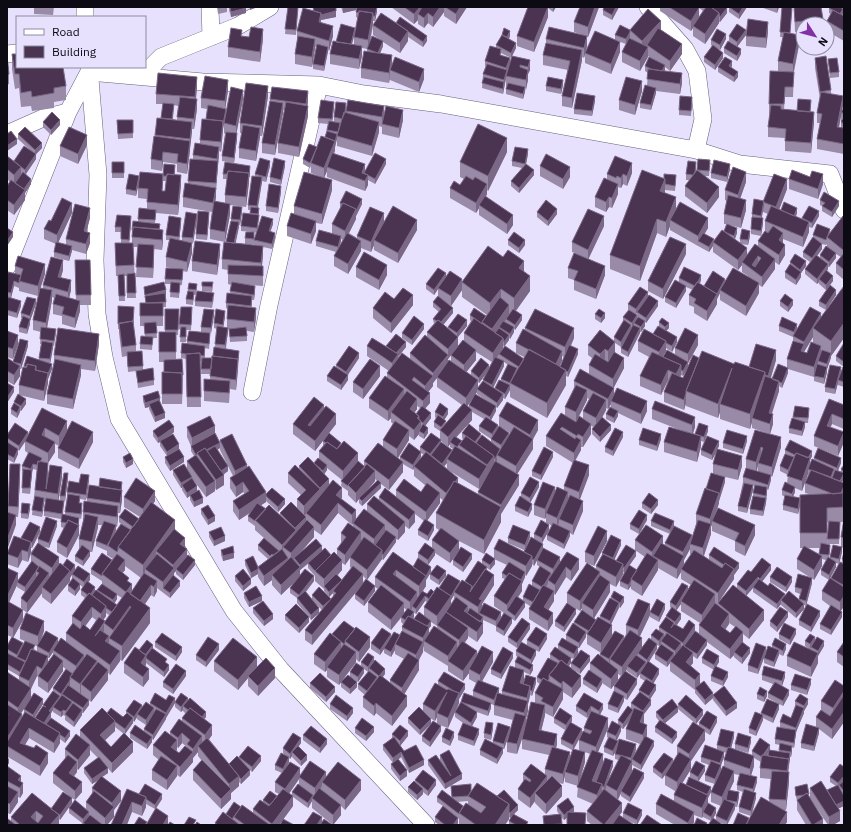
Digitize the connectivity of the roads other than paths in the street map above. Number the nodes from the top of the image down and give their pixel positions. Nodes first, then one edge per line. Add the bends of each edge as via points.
1 (210, 7) edge
2 (270, 7) edge
3 (648, 7) edge
4 (211, 37) junction
5 (89, 69) edge
6 (142, 76) junction
7 (319, 85) junction
8 (68, 112) junction
9 (7, 134) edge
10 (696, 150) junction
11 (844, 210) edge
12 (7, 267) edge
13 (252, 392) dead end
14 (426, 825) edge

1 - 4 street
2 - 4 street via 238,26
3 - 10 street via 685,49 697,71 703,119
4 - 6 street via 161,57
5 - 6 street
5 - 8 street
5 - 14 street via 98,175 95,260 97,314 119,419 234,611 282,670
6 - 7 street via 202,82
7 - 10 street via 441,104
7 - 13 street
8 - 9 street via 43,118
8 - 12 street
10 - 11 street via 740,164 830,174

